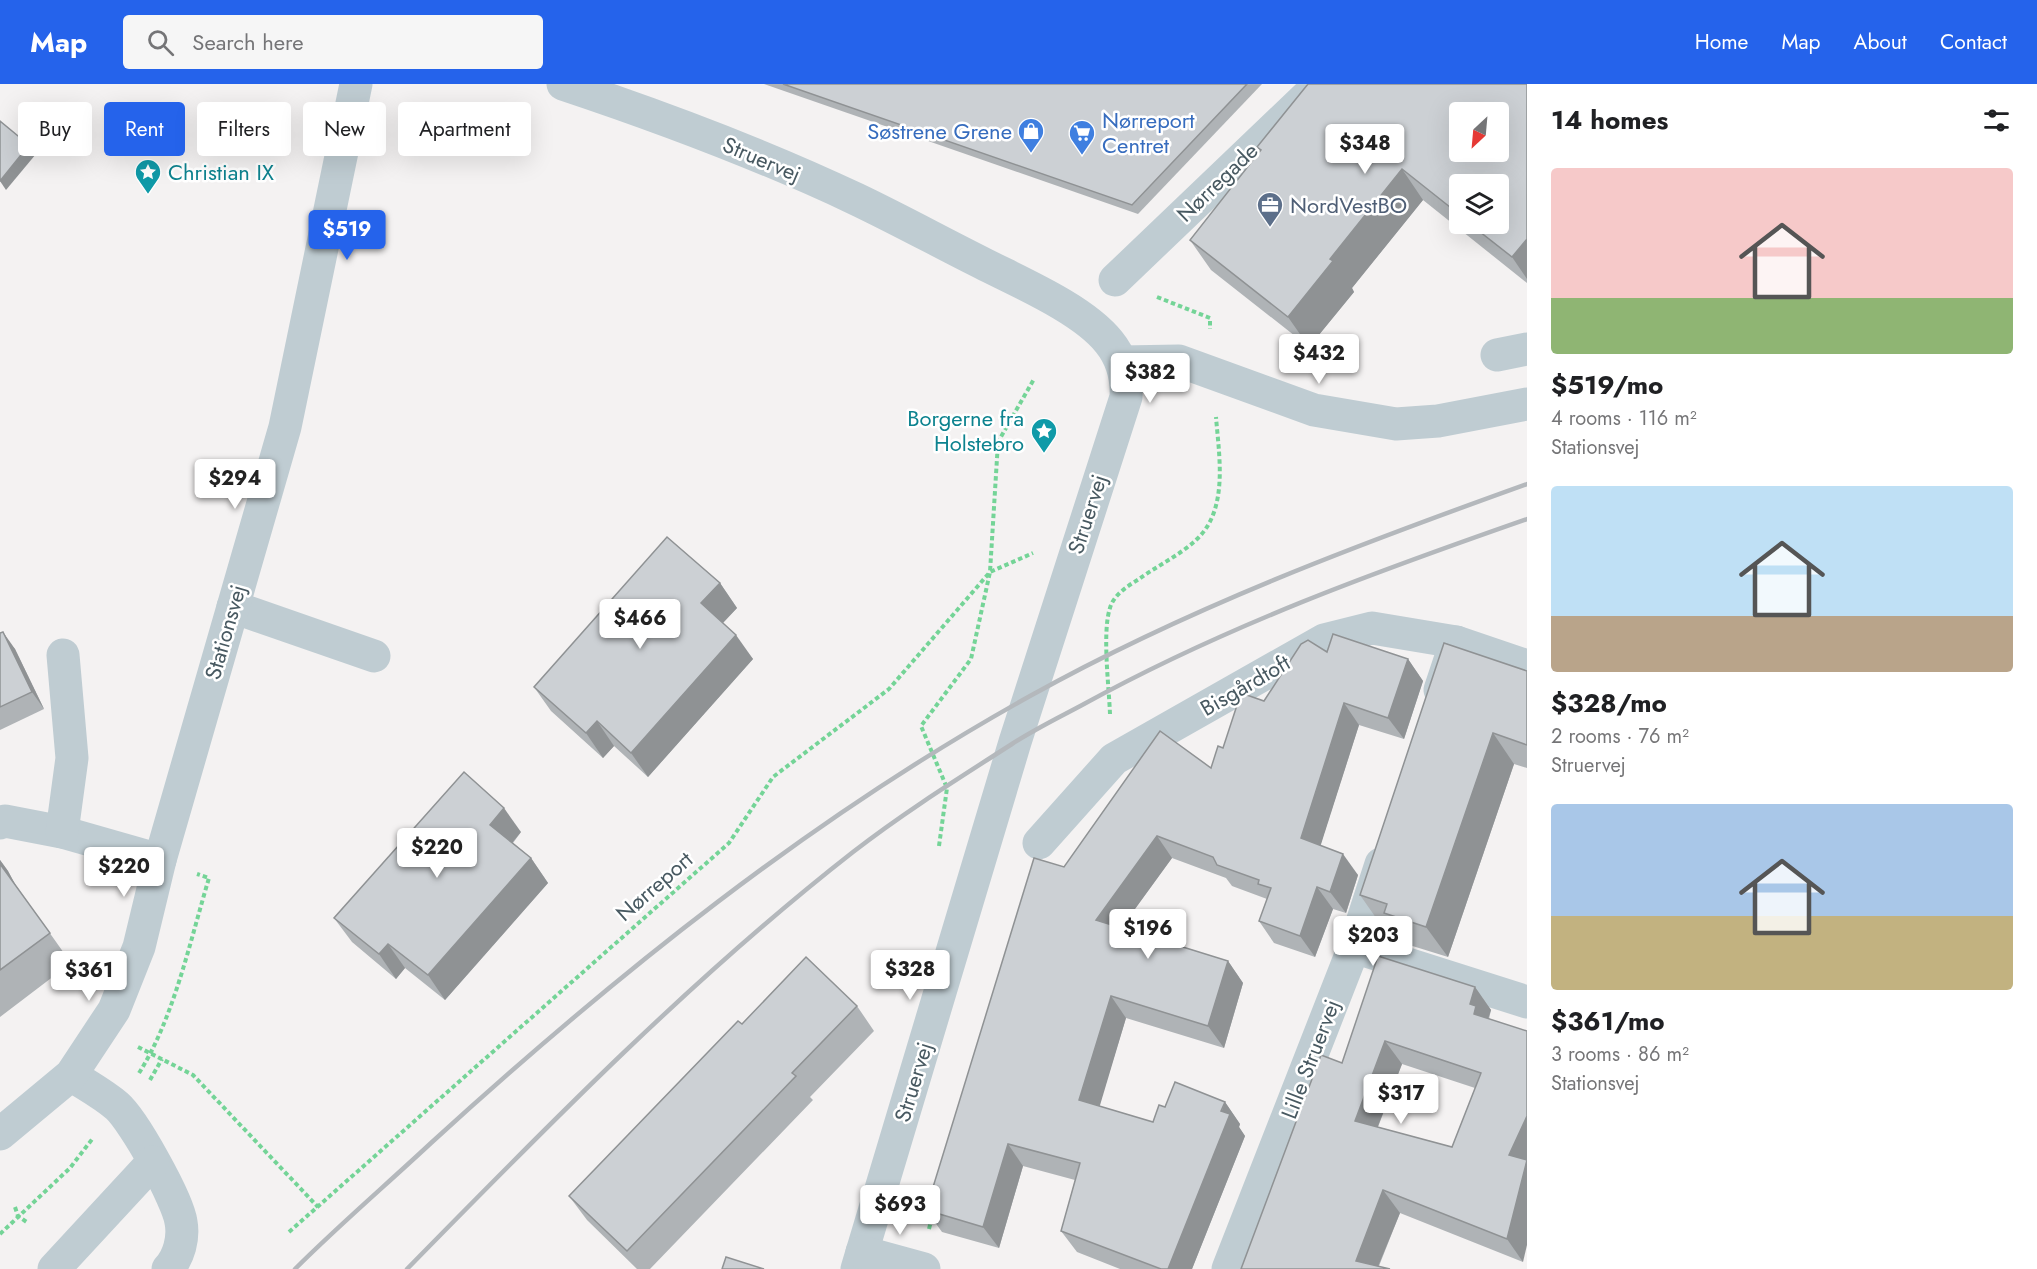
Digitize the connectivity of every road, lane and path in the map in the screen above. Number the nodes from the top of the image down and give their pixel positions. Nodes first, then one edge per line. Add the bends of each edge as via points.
1 (356, 84) edge
2 (563, 84) edge
3 (1320, 84) edge
4 (1115, 280) joint
5 (1122, 362) junction
6 (1212, 374) junction
7 (1034, 379) dead end
8 (1527, 404) edge
9 (990, 572) junction
10 (233, 607) junction
11 (1456, 642) junction
12 (63, 655) dead end
13 (374, 656) dead end
14 (1527, 666) edge
15 (1429, 721) edge
16 (1114, 759) junction
17 (0, 823) edge
18 (62, 832) junction
19 (1391, 834) edge
20 (1039, 843) dead end
21 (938, 853) dead end
22 (160, 860) junction
23 (1354, 947) junction
24 (1527, 1002) edge
25 (103, 1029) junction
26 (71, 1075) junction
27 (0, 1134) edge
28 (153, 1162) junction
29 (15, 1207) dead end
30 (318, 1207) junction
31 (934, 1210) edge
32 (28, 1222) dead end
33 (289, 1232) dead end
34 (860, 1260) edge
35 (921, 1268) edge
36 (54, 1269) edge
37 (168, 1269) edge
38 (1228, 1269) edge

1 - 10 street, Stationsvej via 285,427
2 - 5 street, Struervej via 670,120 855,199 1047,296 1108,341
3 - 4 street, Nørregade
4 - 6 path via 1210,318
5 - 6 street via 1179,362
5 - 34 street, Struervej via 1127,378 1126,397 1015,742
6 - 8 street via 1314,410 1396,424 1438,421
6 - 16 path via 1220,462 1218,495 1208,525 1196,540 1120,591 1110,607 1107,657
7 - 9 path via 998,442
9 - 21 path via 971,659 921,726 947,788
9 - 30 path, Nørreport via 889,688 774,777 729,843
10 - 13 street
10 - 22 street, Stationsvej
11 - 14 street, Bisgårdtoft
11 - 15 street
11 - 16 street, Bisgårdtoft via 1372,628 1324,640
12 - 18 street via 72,758
16 - 20 street, Bisgårdtoft
17 - 18 street
18 - 22 street
19 - 23 street, Lille Struervej
22 - 25 street, Stationsvej via 139,947
23 - 24 street
23 - 38 street, Lille Struervej
25 - 26 street, Stationsvej
25 - 30 path via 193,1075
26 - 27 street, Stationsvej
26 - 28 street via 117,1106
28 - 36 street
28 - 37 street via 181,1220 182,1240
29 - 32 path via 18,1216
30 - 33 path, Nørreport
31 - 35 path
34 - 35 street

